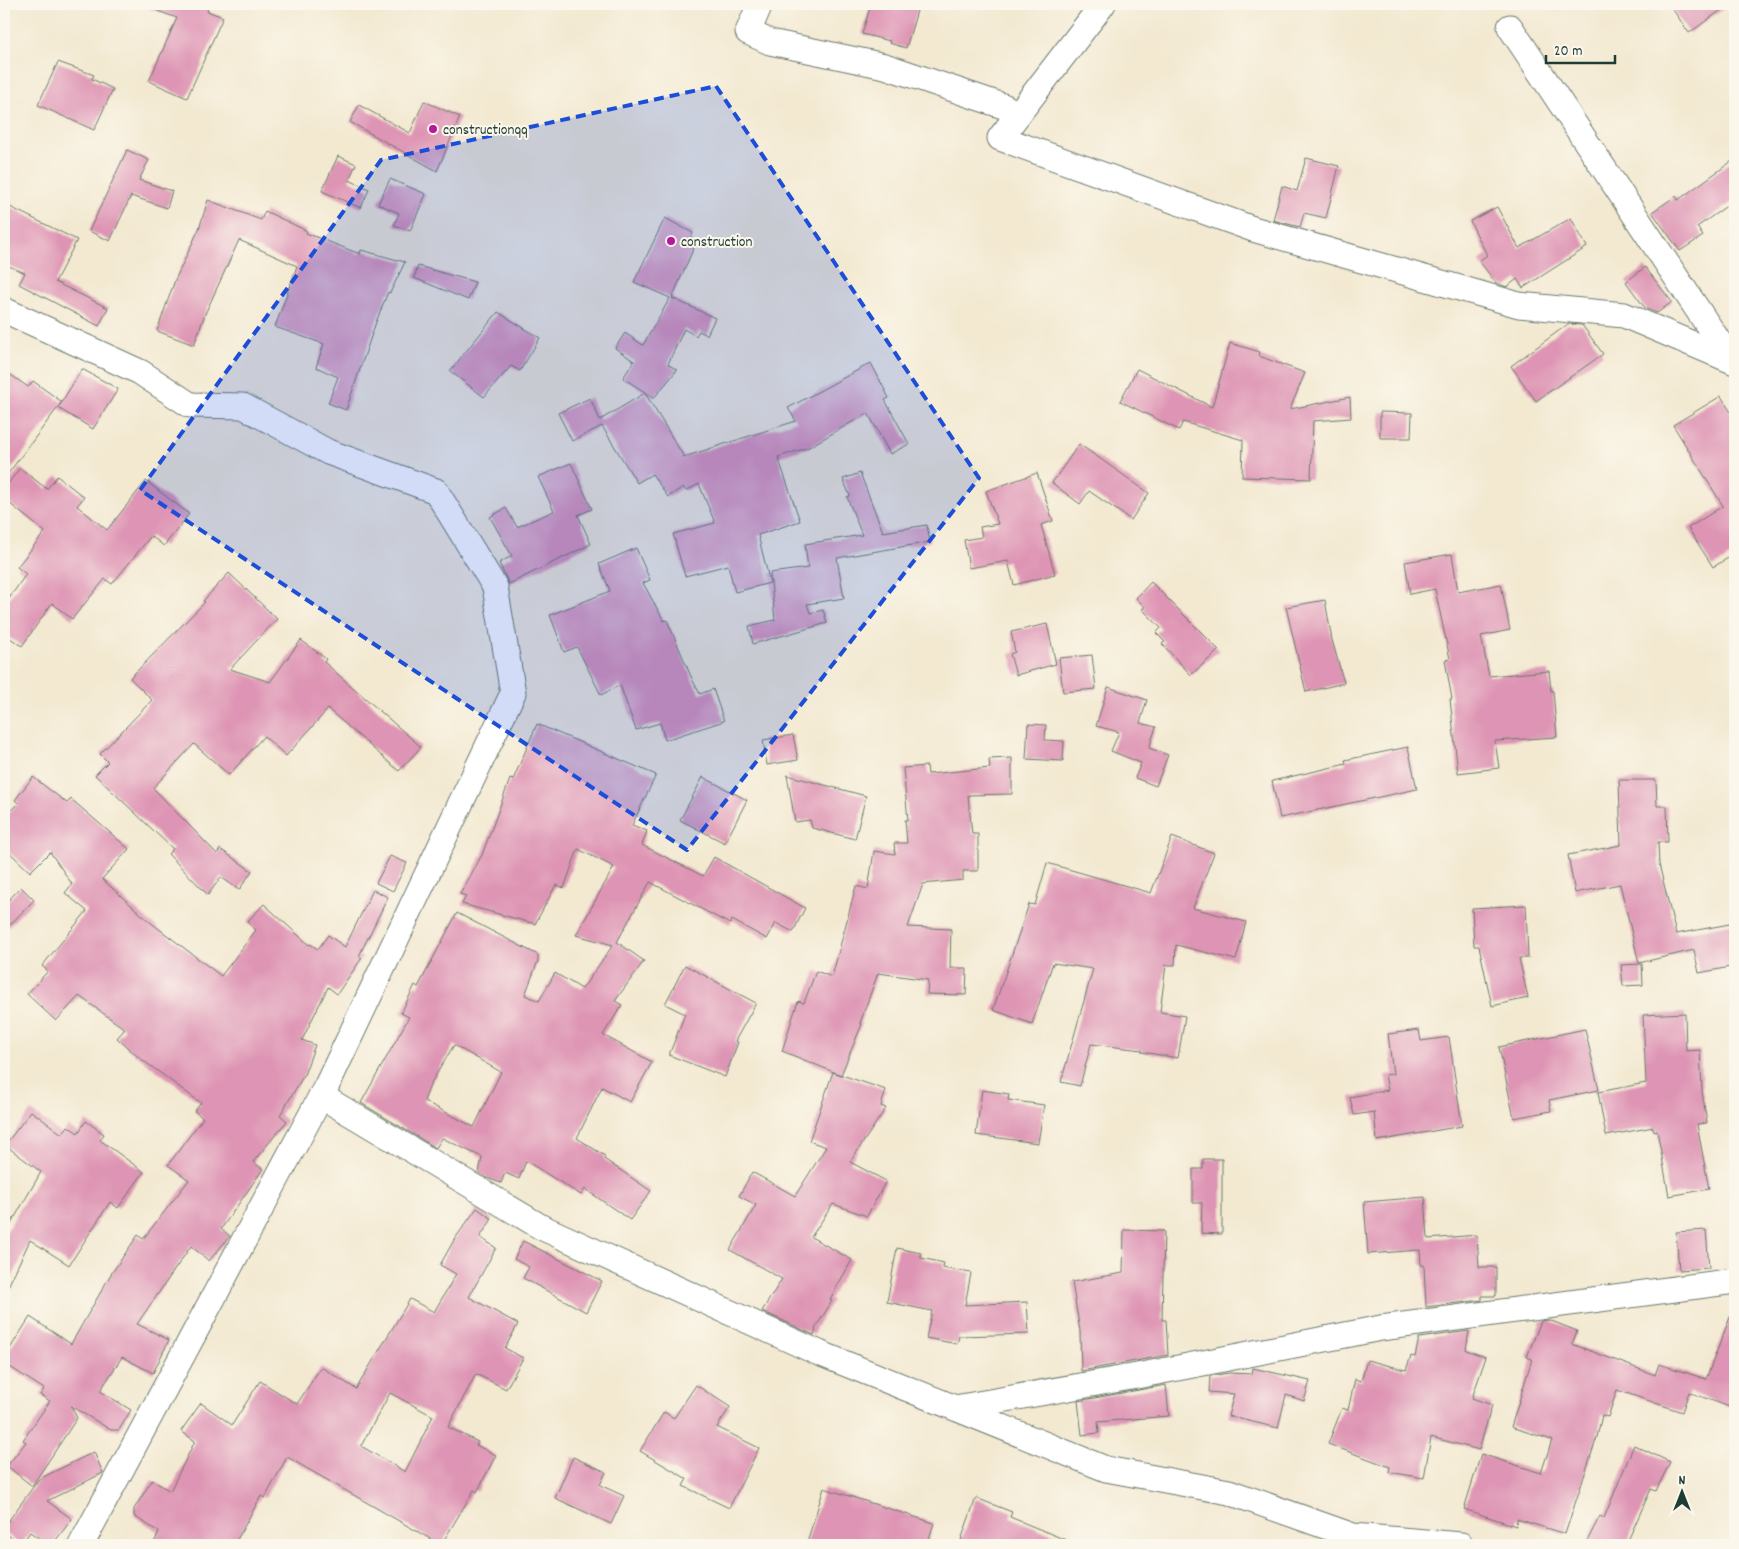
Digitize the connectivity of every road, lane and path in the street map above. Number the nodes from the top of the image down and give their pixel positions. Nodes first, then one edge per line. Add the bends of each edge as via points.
1 (760, 4) edge
2 (1103, 4) edge
3 (1510, 27) dead end
4 (1018, 114) junction
5 (4, 310) edge
6 (1733, 361) edge
7 (321, 1096) junction
8 (1735, 1281) edge
9 (955, 1408) junction
10 (81, 1545) edge
11 (1460, 1545) edge

1 - 4 street via 748,32 770,42 885,66
2 - 4 street
3 - 6 street
4 - 6 street via 1000,138 1252,229 1518,306 1624,315
5 - 7 street via 140,372 190,405 244,406 328,452 436,491 495,586 513,693
7 - 9 street via 541,1226 819,1353
7 - 10 street
8 - 9 street via 1381,1328
9 - 11 street via 1106,1469 1229,1492 1353,1536

